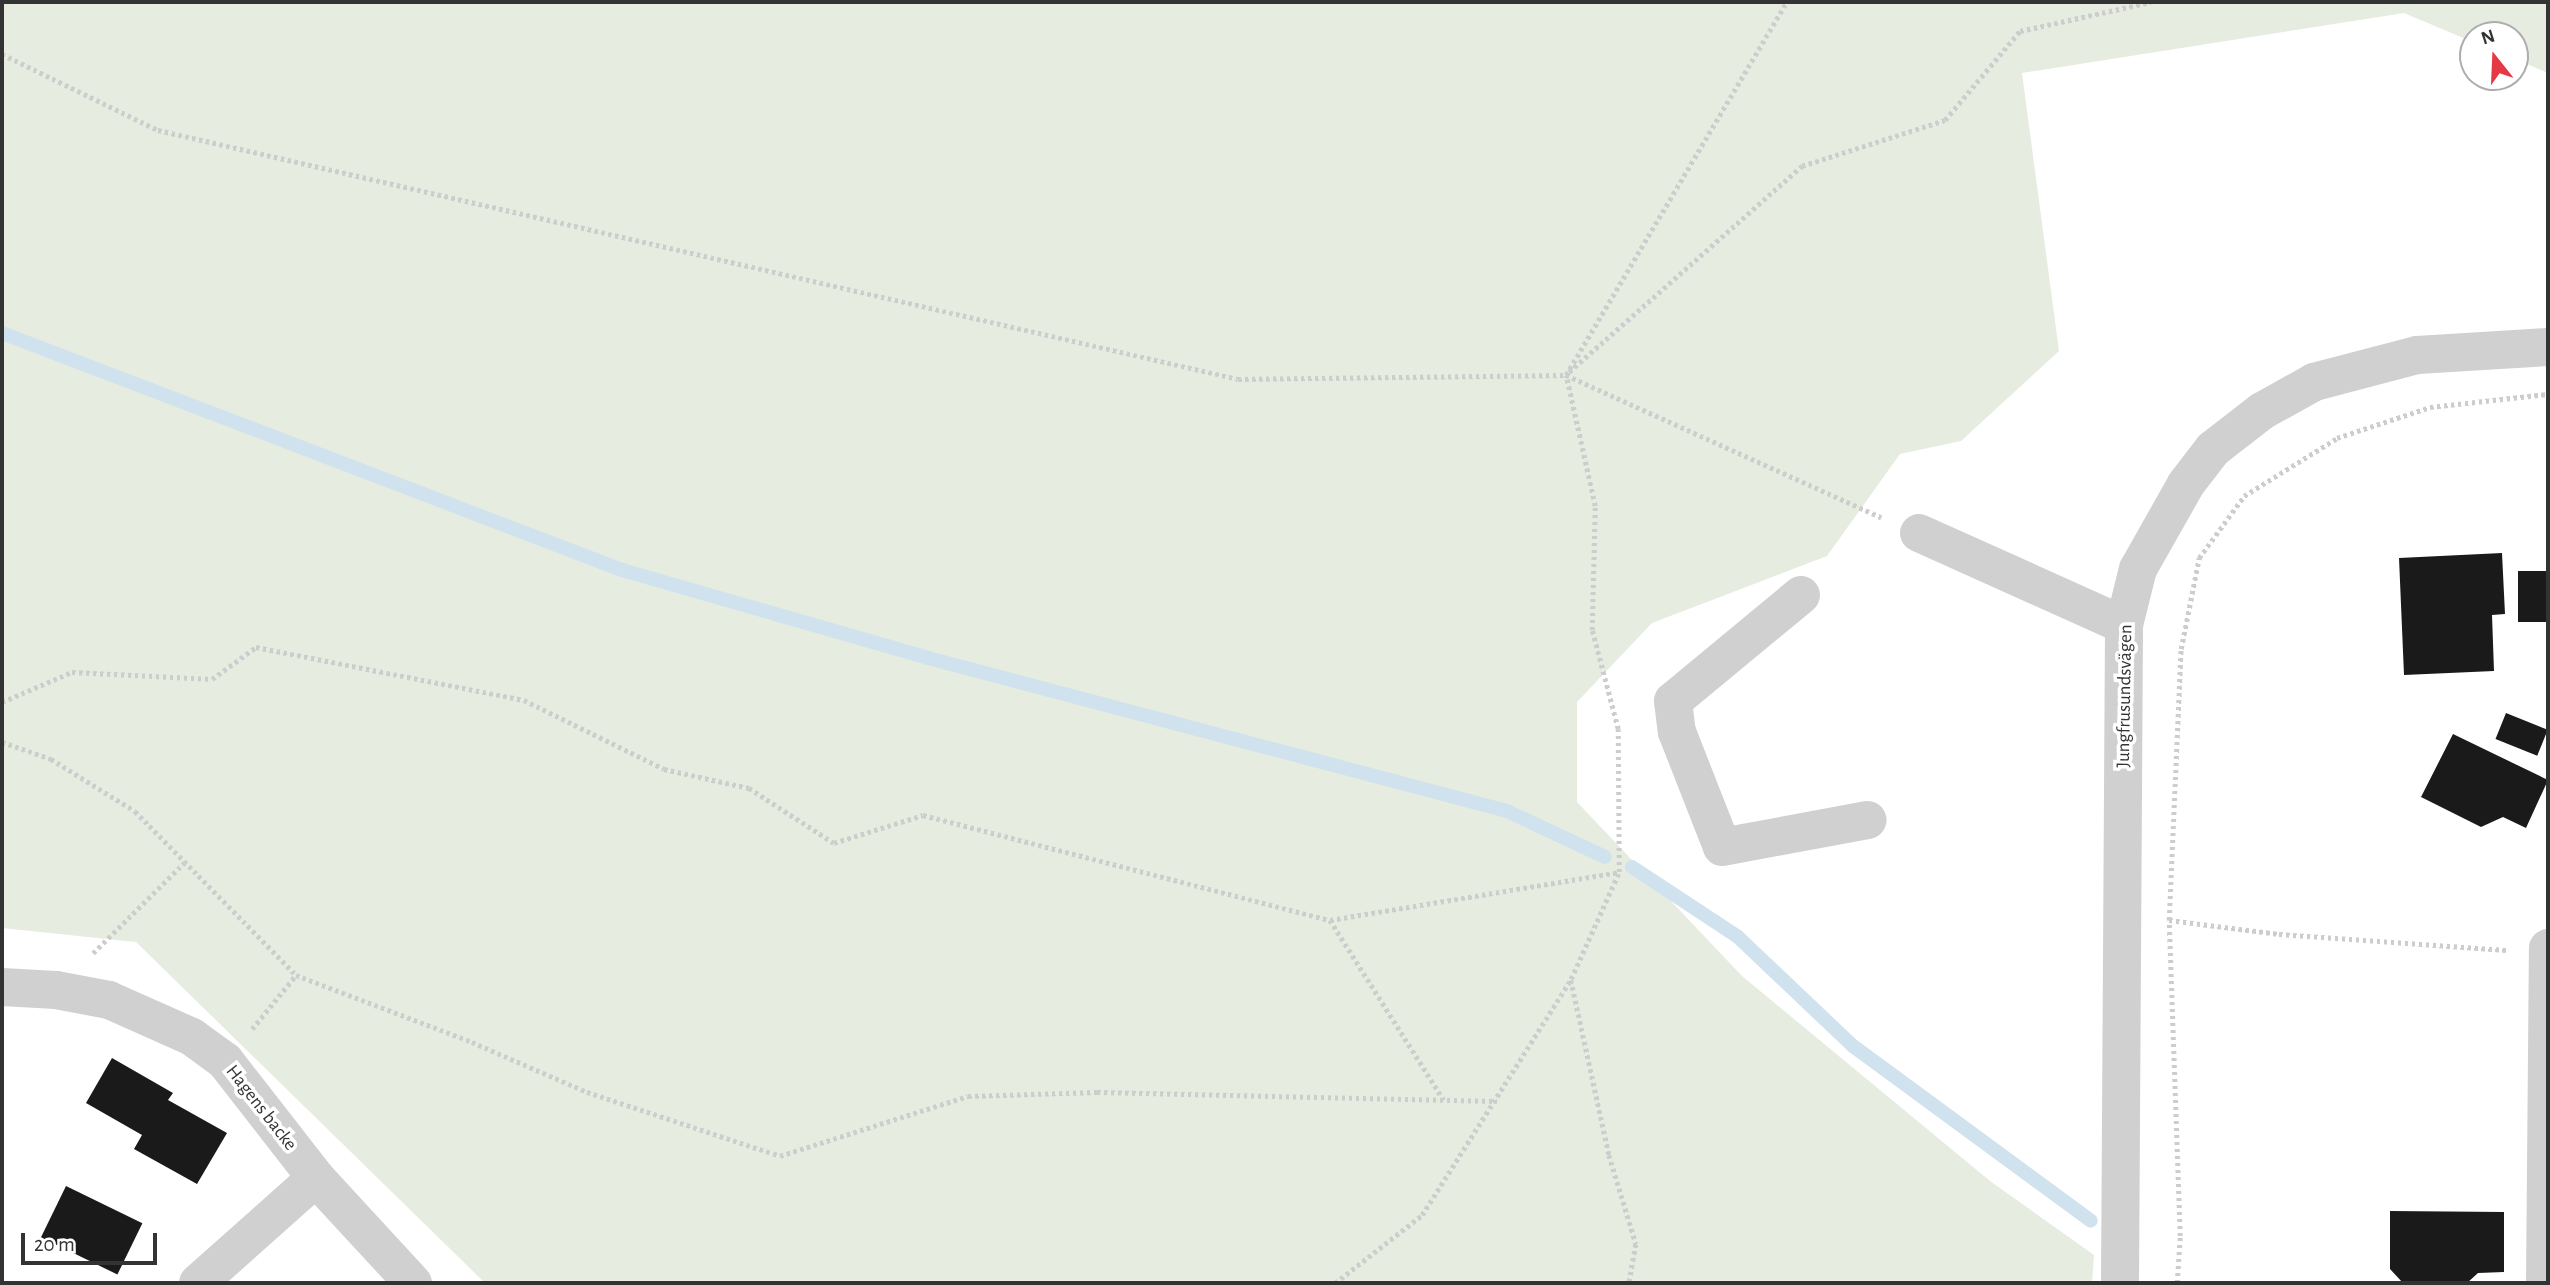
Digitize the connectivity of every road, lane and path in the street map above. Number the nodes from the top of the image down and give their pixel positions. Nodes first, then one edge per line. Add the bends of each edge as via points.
1 (1787, 2) edge
2 (2151, 2) edge
3 (2, 54) edge
4 (2548, 347) edge
5 (1566, 375) junction
6 (2548, 394) edge
7 (1919, 533) joint
8 (1801, 595) dead end
9 (2124, 625) junction
10 (2, 702) edge
11 (2, 742) edge
12 (1868, 820) dead end
13 (185, 862) junction
14 (1619, 872) junction
15 (1331, 920) junction
16 (2169, 920) junction
17 (2547, 951) edge
18 (296, 975) junction
19 (1571, 979) junction
20 (2, 987) edge
21 (56, 990) junction
22 (225, 1061) junction
23 (1444, 1100) junction
24 (1497, 1101) junction
25 (316, 1178) junction
26 (198, 1283) edge
27 (413, 1283) edge
28 (1335, 1283) edge
29 (1629, 1283) edge
30 (2120, 1283) edge
31 (2177, 1283) edge
32 (2545, 1283) edge

1 - 5 path
2 - 5 path via 2020,32 1945,120 1802,166
3 - 5 path via 158,130 1238,379
4 - 9 street, Jungfrusundsvägen via 2417,355 2314,382 2262,411 2213,449 2186,484 2138,569
5 - 7 path
5 - 14 path via 1595,506 1592,630 1618,729
6 - 16 path via 2430,407 2337,438 2244,496 2199,558 2181,649
7 - 9 street
8 - 12 street via 1674,701 1677,732 1722,847
9 - 30 street, Jungfrusundsvägen
10 - 15 path via 72,672 212,679 256,647 524,699 664,769 749,788 834,843 923,815
11 - 13 path via 51,759 135,811
13 - 18 path
13 - 21 path
14 - 15 path
14 - 19 path
15 - 23 path
16 - 17 path via 2279,934
16 - 31 path via 2180,1236
17 - 32 street
18 - 22 path
18 - 23 path via 587,1092 780,1156 968,1096 1097,1092
19 - 24 path
19 - 29 path via 1609,1155 1636,1244
20 - 21 street, Hagens backe
21 - 22 street, Hagens backe via 109,1000 155,1017
22 - 25 street, Hagens backe
23 - 24 path
24 - 28 path via 1422,1215
25 - 26 street
25 - 27 street, Hagens backe

